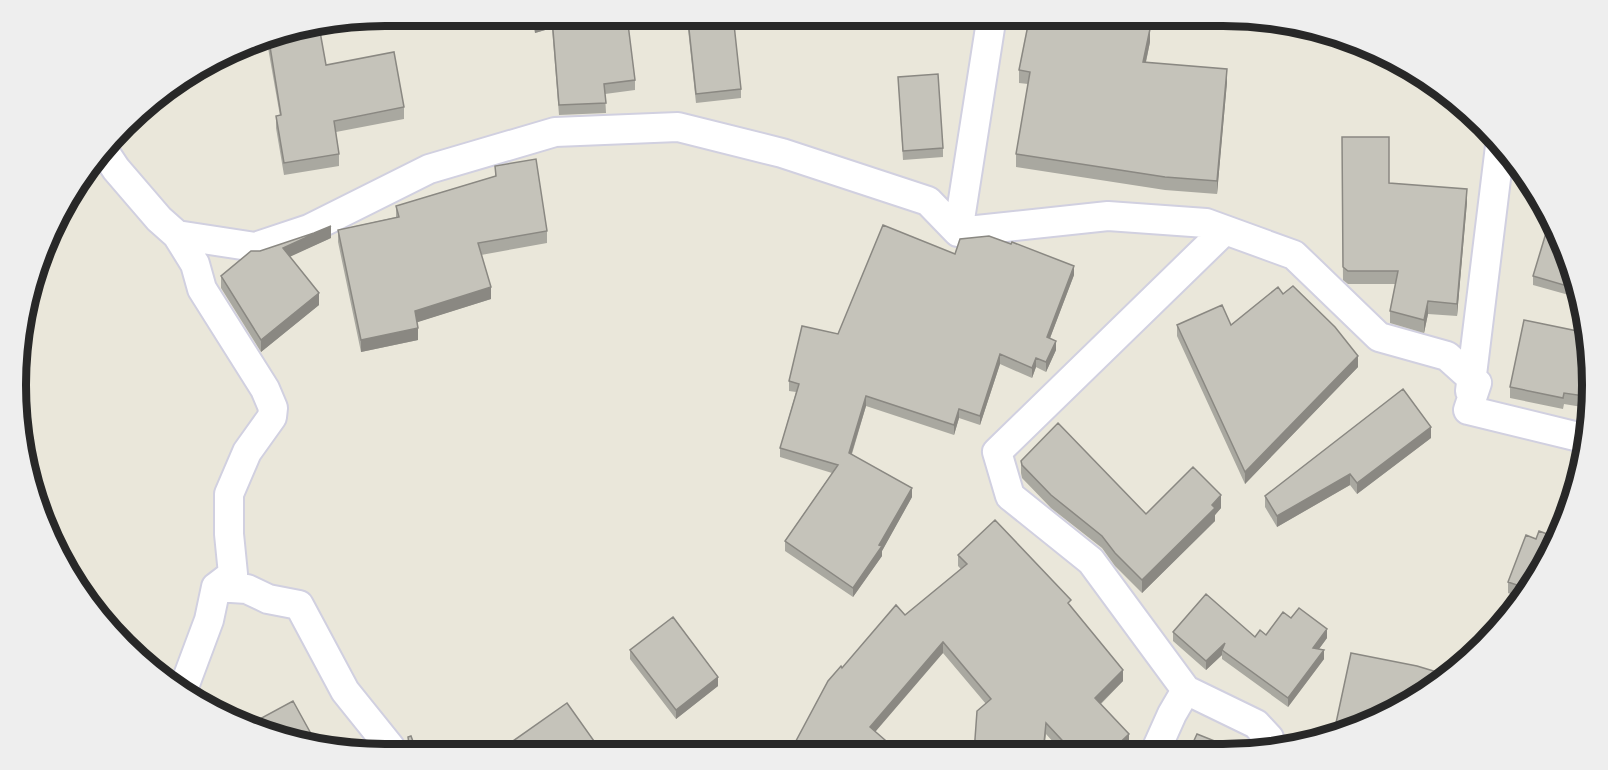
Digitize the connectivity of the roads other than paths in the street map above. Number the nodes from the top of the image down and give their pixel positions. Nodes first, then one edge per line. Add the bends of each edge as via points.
1 (990, 26) edge
2 (1499, 155) edge
3 (108, 156) edge
4 (1225, 230) junction
5 (958, 232) junction
6 (177, 235) junction
7 (1468, 410) junction
8 (1578, 437) edge
9 (216, 587) junction
10 (185, 684) edge
11 (1186, 690) junction
12 (1269, 741) edge
13 (388, 744) edge
14 (1159, 744) edge

1 - 5 street
2 - 7 street
3 - 6 street
4 - 5 street via 1206,224 1108,216
4 - 7 street via 1294,255 1378,337 1447,356 1477,383
4 - 11 street via 997,452 1010,496 1091,561
5 - 6 street via 928,201 782,153 678,127 555,132 429,169 309,229 255,247
6 - 9 street via 195,264 202,289 273,408 273,417 247,452 229,494 233,574
7 - 8 street
9 - 10 street via 209,620
9 - 13 street via 247,589 267,599 299,605 345,691
11 - 12 street via 1256,724
11 - 14 street

